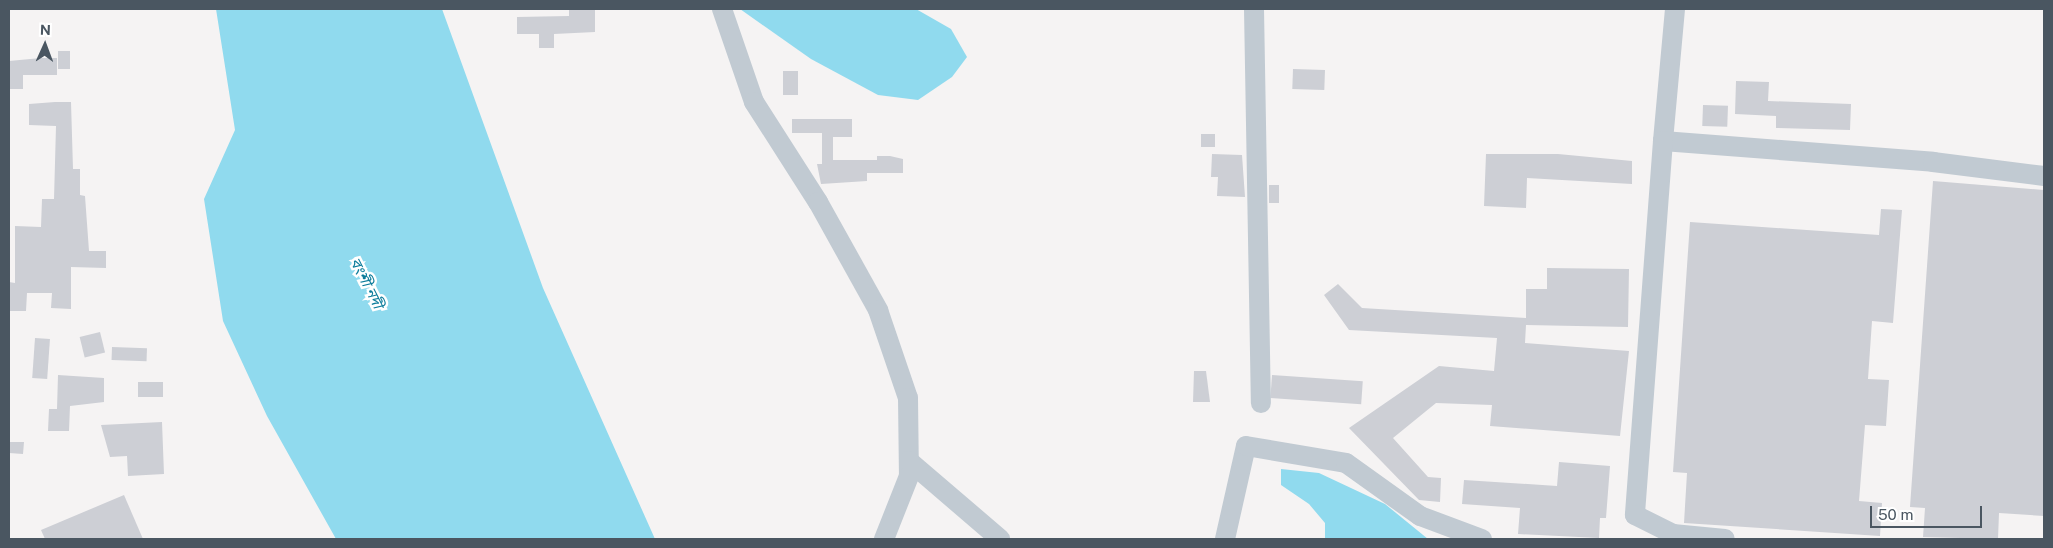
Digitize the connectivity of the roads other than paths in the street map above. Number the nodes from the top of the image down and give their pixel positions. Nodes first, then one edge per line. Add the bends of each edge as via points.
1 (722, 9) edge
2 (1254, 9) edge
3 (1675, 9) edge
4 (1663, 141) junction
5 (2044, 176) edge
6 (1261, 403) dead end
7 (909, 460) junction
8 (884, 539) edge
9 (1000, 539) edge
10 (1225, 539) edge
11 (1482, 539) edge
12 (1725, 539) edge

1 - 7 street via 754,102 818,202 878,310 908,398
2 - 6 street
3 - 4 street
4 - 5 street via 1934,162
4 - 12 street via 1635,515 1673,534
7 - 8 street via 909,476
7 - 9 street
10 - 11 street via 1246,446 1346,463 1420,516

